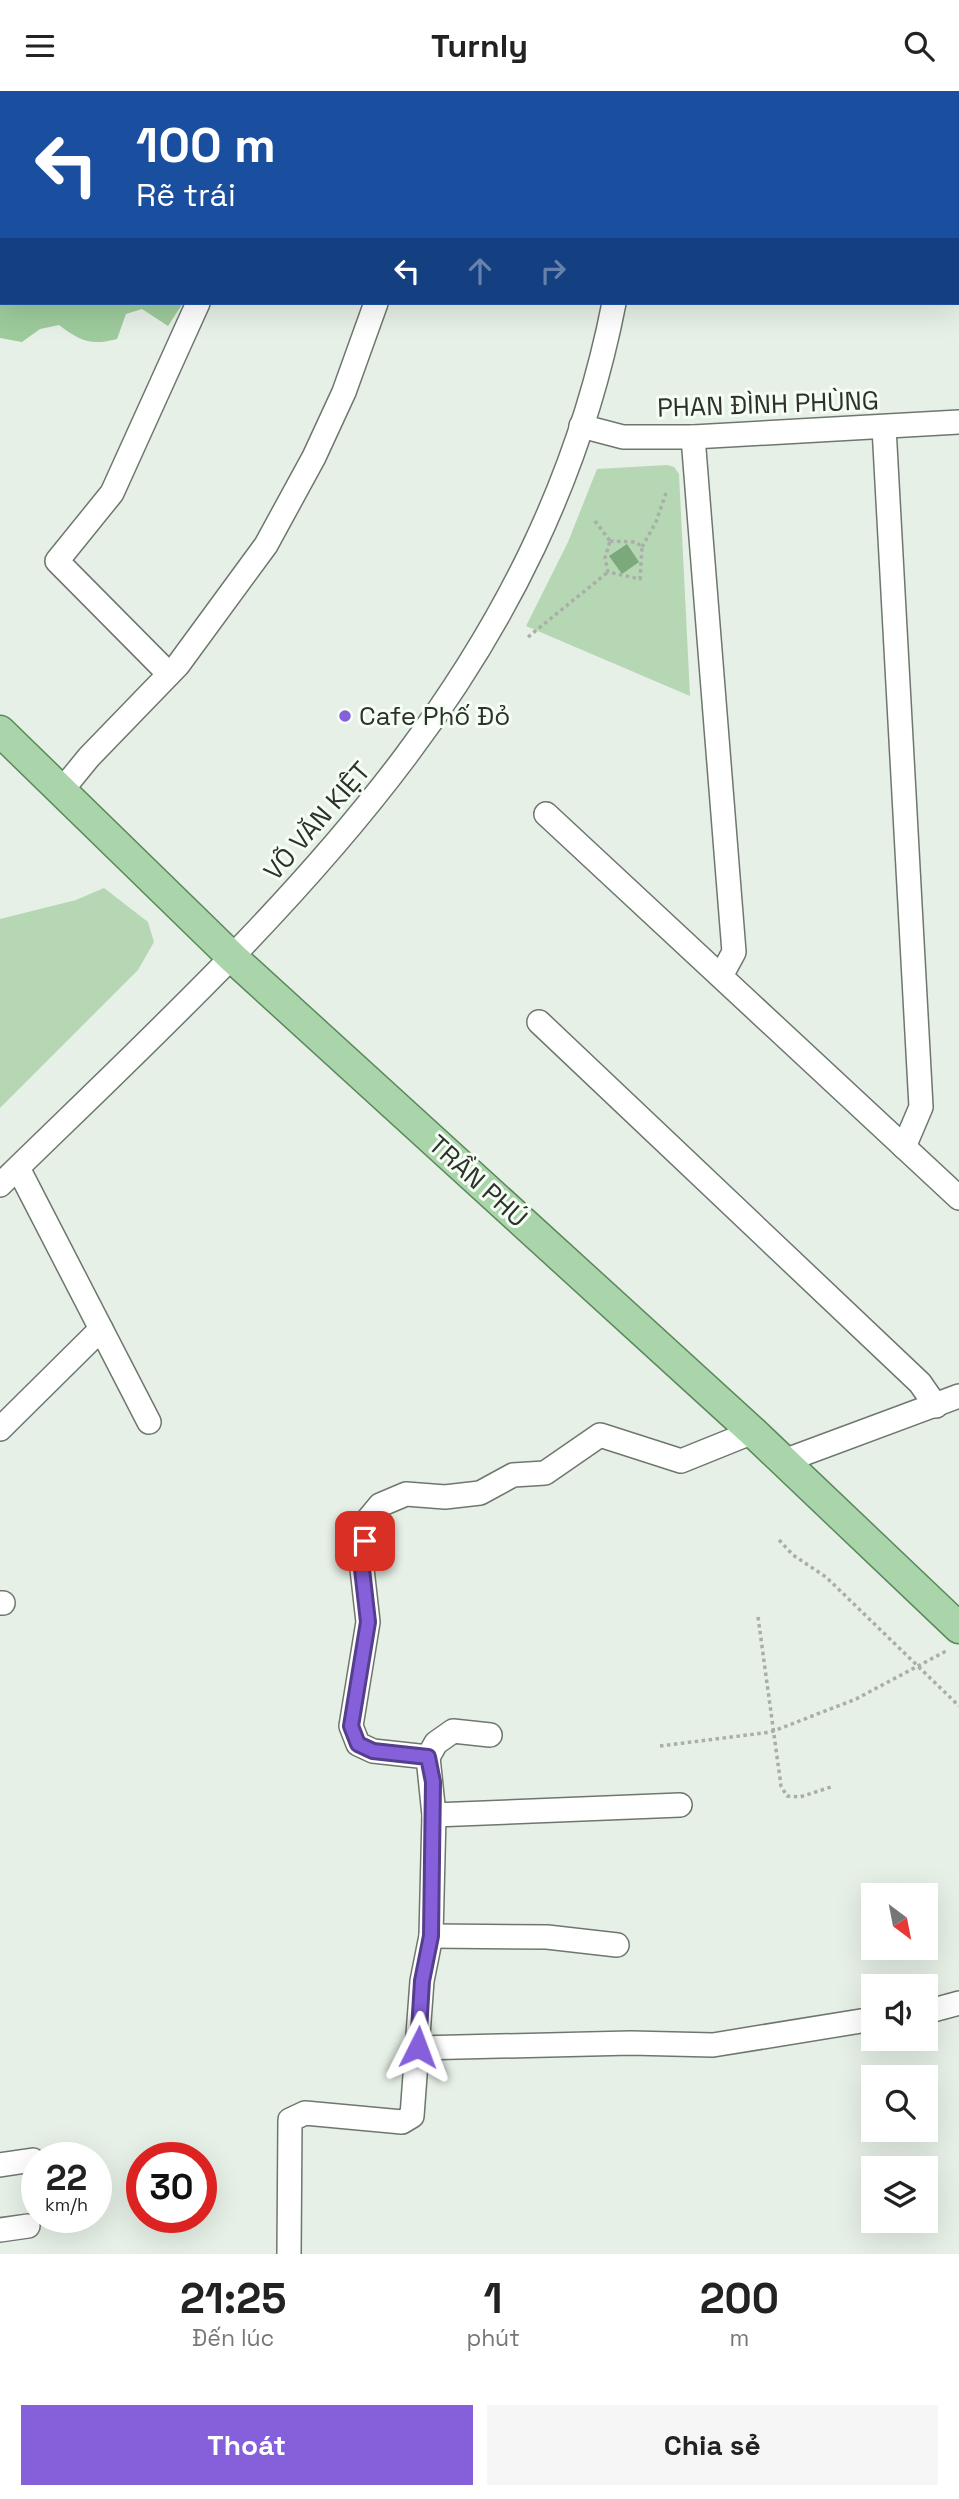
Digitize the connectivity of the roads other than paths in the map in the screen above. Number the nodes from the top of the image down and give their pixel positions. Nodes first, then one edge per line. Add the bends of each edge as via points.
1 (197, 305) edge
2 (375, 305) edge
3 (613, 305) edge
4 (959, 422) edge
5 (581, 426) junction
6 (884, 427) junction
7 (693, 437) junction
8 (169, 674) junction
9 (0, 731) edge
10 (62, 790) junction
11 (546, 814) dead end
12 (233, 958) junction
13 (721, 977) junction
14 (539, 1022) dead end
15 (904, 1147) junction
16 (18, 1168) junction
17 (0, 1185) edge
18 (959, 1198) edge
19 (100, 1329) junction
20 (959, 1396) edge
21 (936, 1406) junction
22 (149, 1422) dead end
23 (0, 1429) edge
24 (753, 1432) junction
25 (784, 1461) junction
26 (954, 1639) edge
27 (490, 1735) dead end
28 (428, 1757) junction
29 (680, 1805) dead end
30 (435, 1815) junction
31 (431, 1936) junction
32 (617, 1945) dead end
33 (959, 2003) edge
34 (938, 2009) edge
35 (861, 2021) edge
36 (418, 2047) junction
37 (21, 2162) edge
38 (0, 2165) edge
39 (21, 2227) edge
40 (0, 2230) edge
41 (289, 2254) edge

1 - 8 street via 111,493 57,561
2 - 8 street via 344,392 272,534
3 - 5 street, VÕ VĂN KIỆT
4 - 6 street, PHAN ĐÌNH PHÙNG
5 - 7 street, PHAN ĐÌNH PHÙNG via 624,437
5 - 12 street, VÕ VĂN KIỆT via 567,473 505,607 448,701 374,801
6 - 7 street, PHAN ĐÌNH PHÙNG
6 - 15 street via 921,1107
7 - 13 street via 734,952
8 - 10 street
9 - 10 main road, TRẦN PHÚ
10 - 12 main road, TRẦN PHÚ
11 - 13 street
12 - 16 street, VÕ VĂN KIỆT
12 - 24 main road, TRẦN PHÚ
13 - 15 street
14 - 21 street via 920,1383
15 - 18 street
16 - 17 street, VÕ VĂN KIỆT
16 - 19 street
19 - 22 street
19 - 23 street
20 - 21 street
21 - 25 street
24 - 25 main road, TRẦN PHÚ
24 - 28 street via 681,1461 600,1435 545,1473 513,1475 480,1493 445,1497 406,1494 380,1505 365,1524 362,1569 368,1622 351,1726 358,1744 373,1751
25 - 26 main road, TRẦN PHÚ
27 - 28 street via 453,1731 436,1743
28 - 30 street
29 - 30 street
30 - 31 street
31 - 32 street via 547,1937
31 - 36 street via 422,1981
33 - 34 street
35 - 36 street via 713,2045
36 - 41 street via 412,2116 402,2122 305,2113 290,2120
37 - 38 street
39 - 40 street

